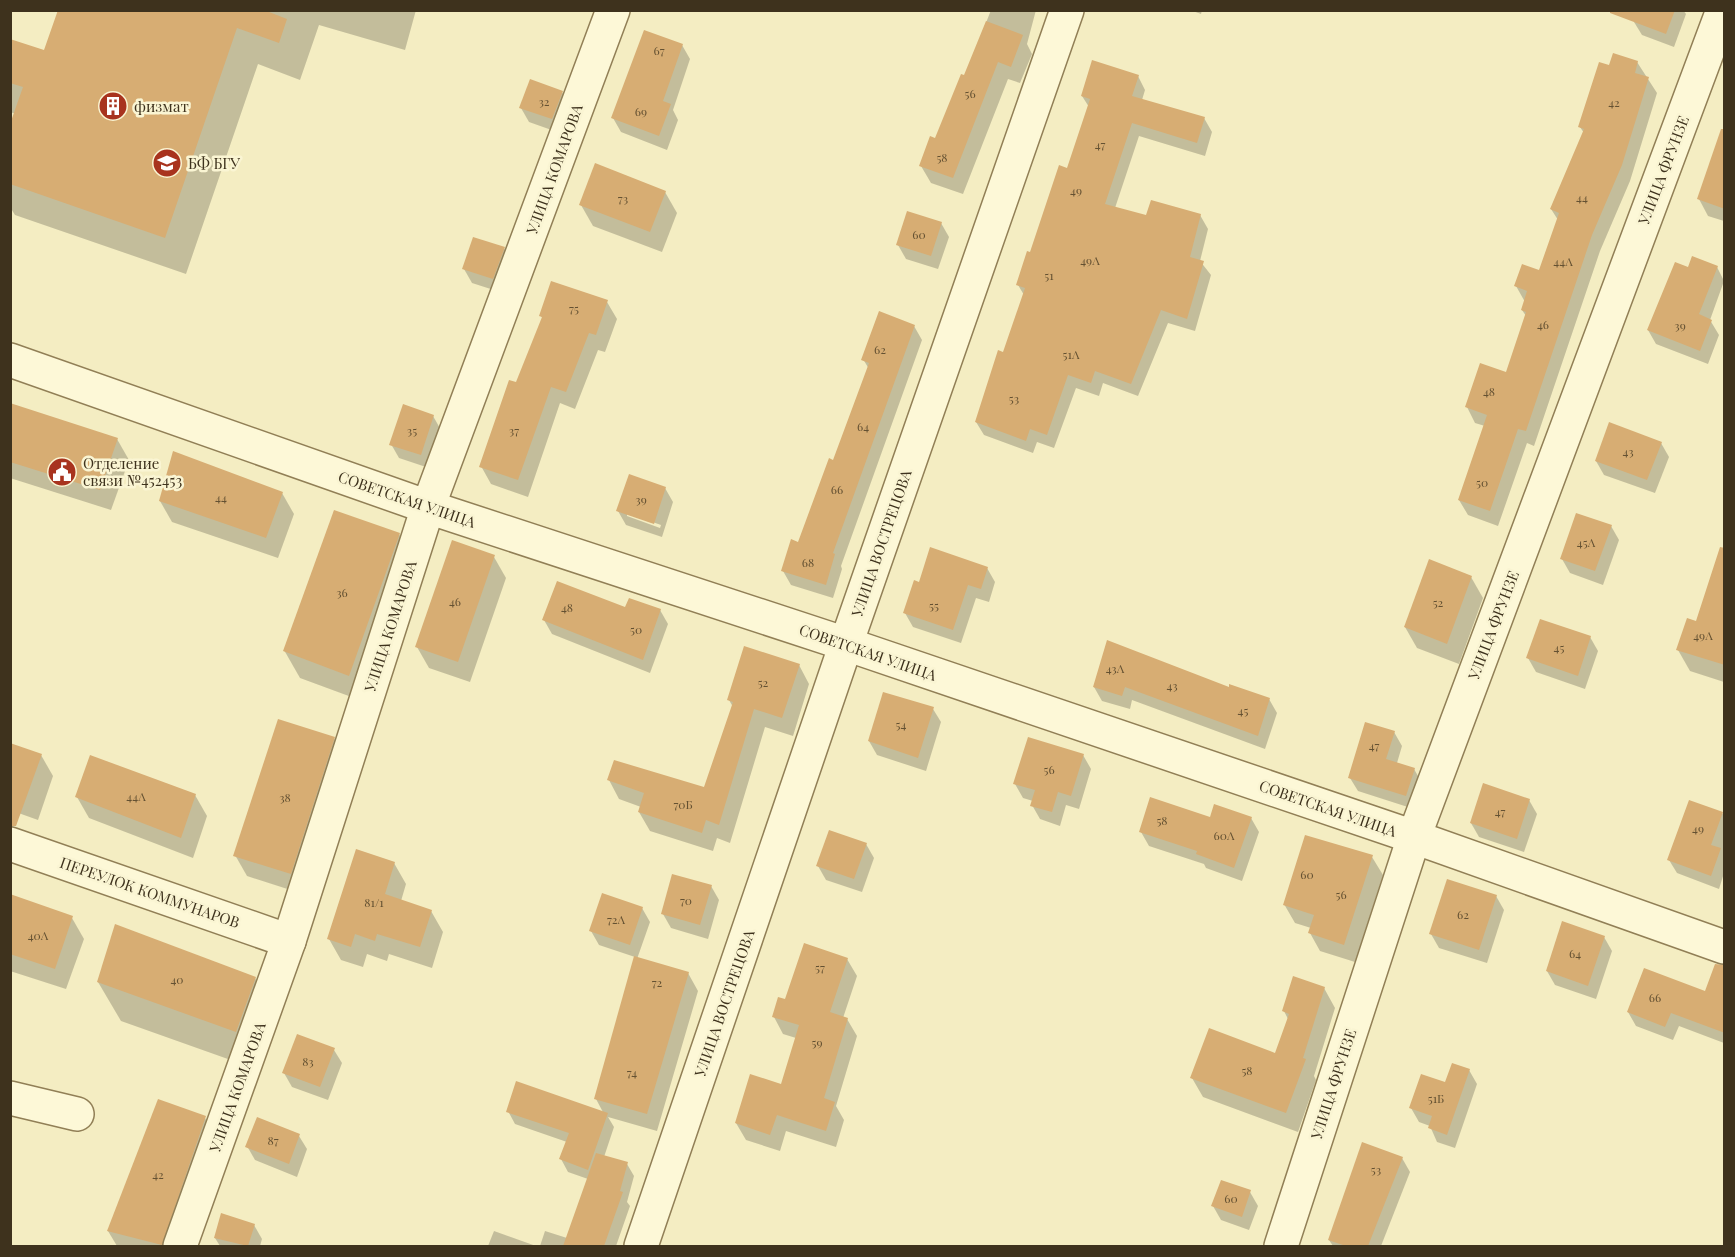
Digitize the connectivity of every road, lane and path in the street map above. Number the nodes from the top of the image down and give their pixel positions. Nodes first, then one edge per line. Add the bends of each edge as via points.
1 (614, 10) edge
2 (1067, 10) edge
3 (1723, 10) edge
4 (10, 360) edge
5 (428, 507) junction
6 (846, 644) junction
7 (1414, 837) junction
8 (10, 844) edge
9 (289, 941) junction
10 (1725, 947) edge
11 (10, 1098) edge
12 (77, 1114) dead end
13 (180, 1246) edge
14 (641, 1246) edge
15 (1281, 1246) edge

1 - 5 street, УЛИЦА КОМАРОВА
2 - 6 street, УЛИЦА ВОСТРЕЦОВА
3 - 7 street, УЛИЦА ФРУНЗЕ
4 - 5 street, СОВЕТСКАЯ УЛИЦА
5 - 6 street, СОВЕТСКАЯ УЛИЦА
5 - 9 street, УЛИЦА КОМАРОВА
6 - 7 street, СОВЕТСКАЯ УЛИЦА
6 - 14 street, УЛИЦА ВОСТРЕЦОВА
7 - 10 street, СОВЕТСКАЯ УЛИЦА
7 - 15 street, УЛИЦА ФРУНЗЕ
8 - 9 street, ПЕРЕУЛОК КОММУНАРОВ
9 - 13 street, УЛИЦА КОМАРОВА
11 - 12 street

